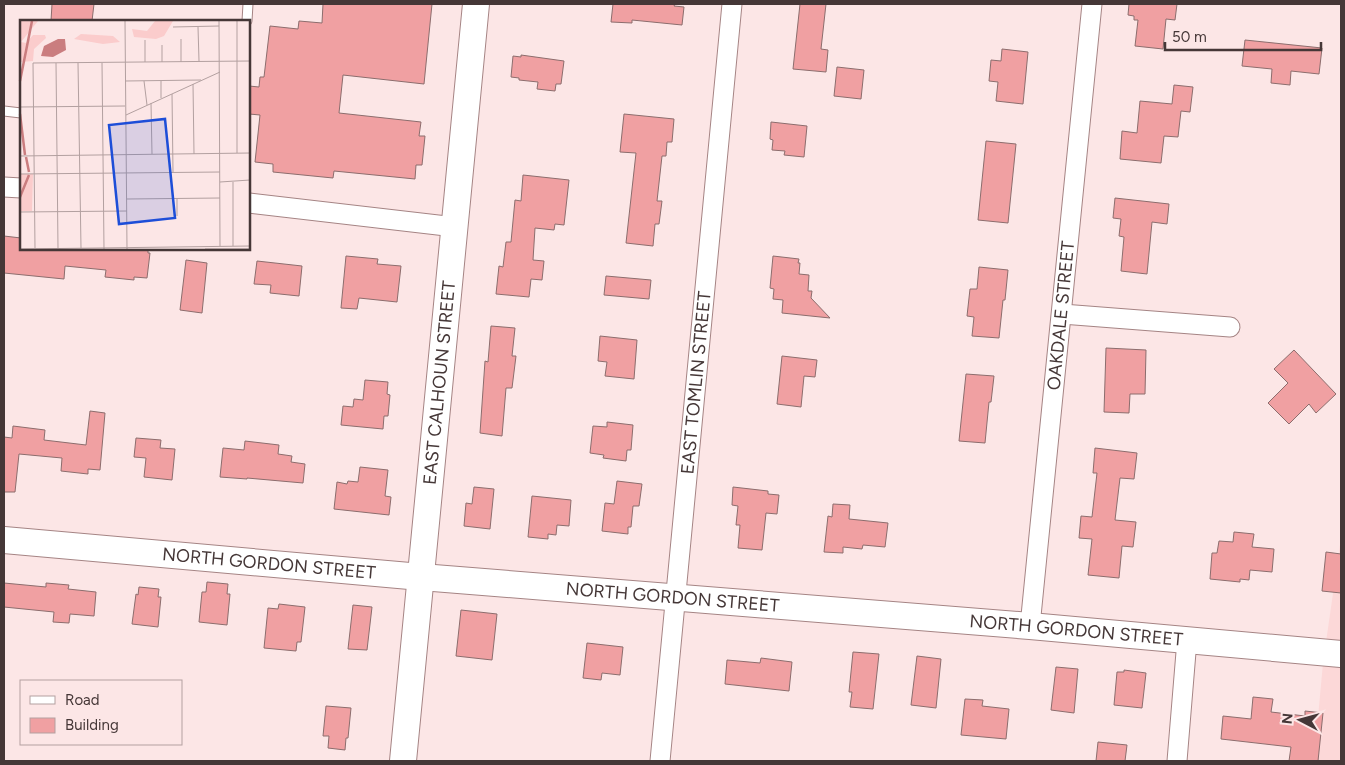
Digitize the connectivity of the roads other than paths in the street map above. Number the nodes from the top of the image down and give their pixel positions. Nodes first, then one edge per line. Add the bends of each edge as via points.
1 (248, 4) edge
2 (476, 4) edge
3 (732, 4) edge
4 (1092, 4) edge
5 (246, 20) edge
6 (4, 111) edge
7 (20, 113) edge
8 (4, 187) edge
9 (20, 188) edge
10 (250, 202) edge
11 (455, 227) junction
12 (1062, 314) junction
13 (1230, 327) dead end
14 (4, 540) edge
15 (421, 577) junction
16 (676, 597) junction
17 (1030, 626) junction
18 (1187, 640) junction
19 (1341, 654) edge
20 (403, 761) edge
21 (660, 761) edge
22 (1177, 761) edge

1 - 5 lane
2 - 11 street, EAST CALHOUN STREET
3 - 16 street, EAST TOMLIN STREET
4 - 12 street, OAKDALE STREET
6 - 7 lane
8 - 9 street
10 - 11 street
11 - 15 street, EAST CALHOUN STREET
12 - 13 street
12 - 17 street, OAKDALE STREET
14 - 15 street, NORTH GORDON STREET
15 - 16 street, NORTH GORDON STREET
15 - 20 street, EAST CALHOUN STREET
16 - 17 street, NORTH GORDON STREET
16 - 21 street, EAST TOMLIN STREET
17 - 18 street, NORTH GORDON STREET
18 - 19 street, NORTH GORDON STREET
18 - 22 street

